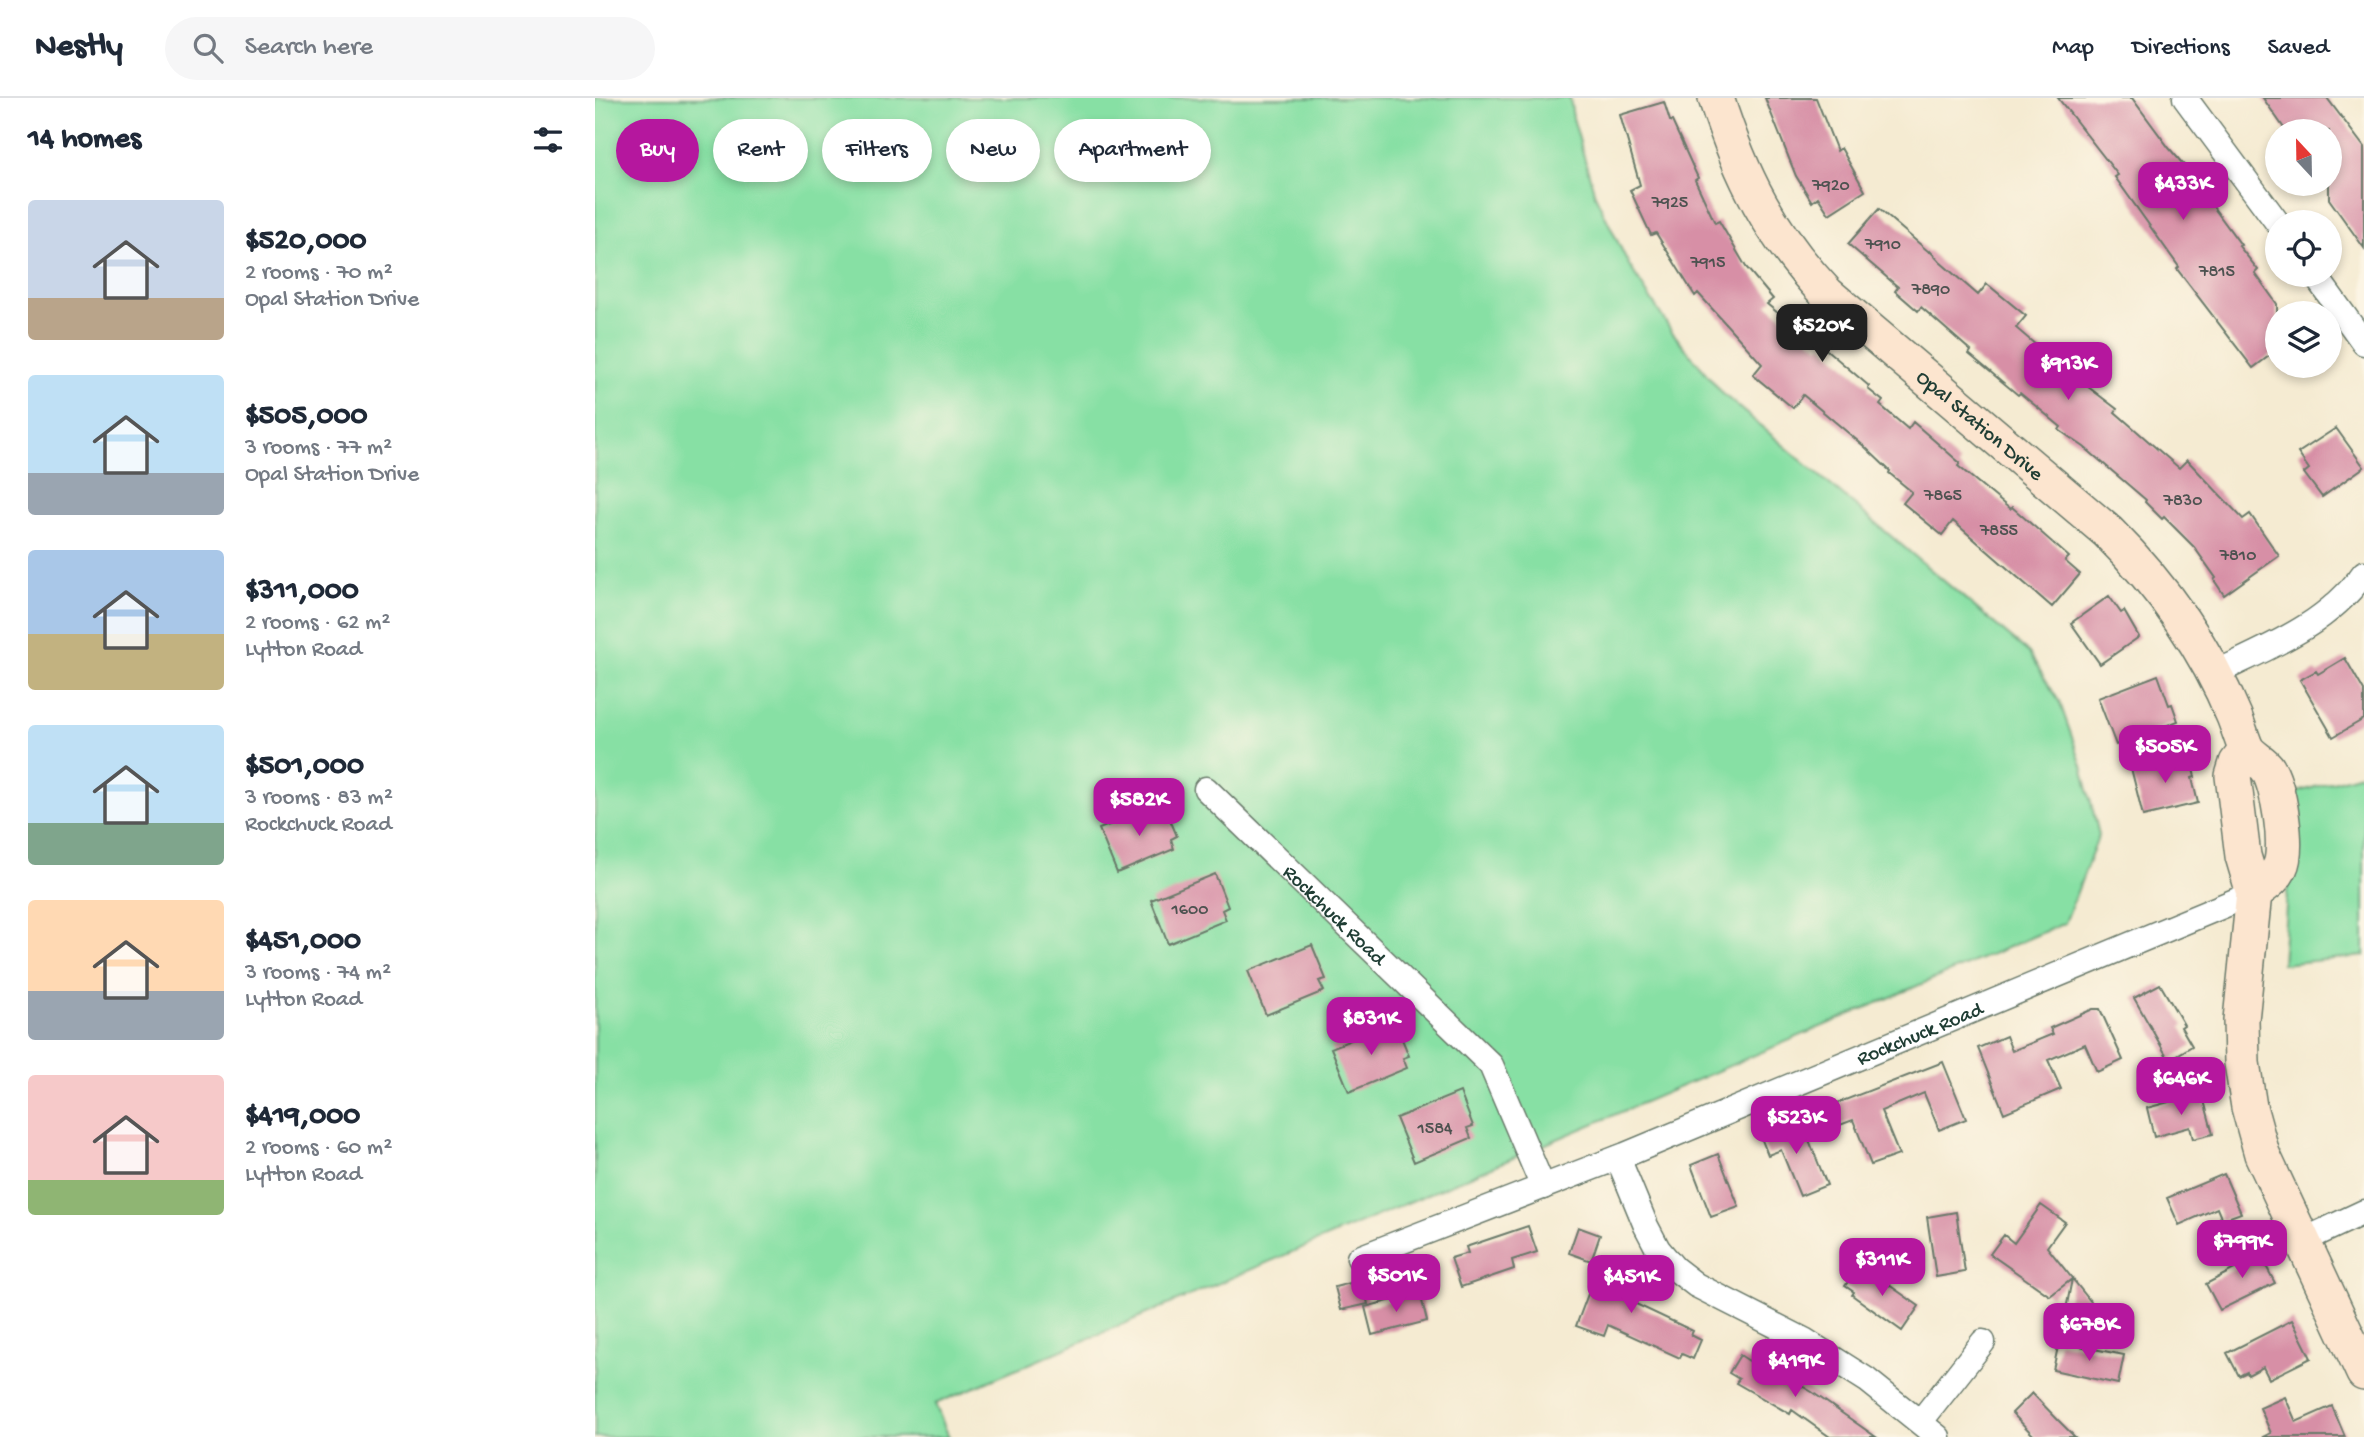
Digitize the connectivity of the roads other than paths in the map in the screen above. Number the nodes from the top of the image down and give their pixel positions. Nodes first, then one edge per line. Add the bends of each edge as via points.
1 (1716, 98) edge
2 (2185, 98) edge
3 (2268, 210) edge
4 (2324, 287) edge
5 (2364, 343) edge
6 (2364, 573) edge
7 (2213, 674) junction
8 (1206, 789) dead end
9 (2254, 893) junction
10 (1618, 1158) junction
11 (1543, 1187) junction
12 (2364, 1212) edge
13 (2302, 1241) junction
14 (1359, 1258) dead end
15 (1983, 1342) dead end
16 (2364, 1374) edge
17 (1930, 1429) edge

1 - 7 street, Opal Station Drive via 1755,196 1798,264 1827,294 2108,532 2165,595
2 - 3 street
4 - 5 street
6 - 7 street via 2349,594 2322,617
7 - 9 street, Opal Station Drive via 2247,750 2233,776 2243,856
8 - 11 street, Rockchuck Road via 1491,1065
9 - 10 street, Rockchuck Road
9 - 13 street via 2241,1020 2242,1063 2262,1154
10 - 11 street, Rockchuck Road
10 - 17 street via 1646,1226 1674,1268 1696,1286 1804,1340 1867,1380
11 - 14 street, Rockchuck Road
12 - 13 street
13 - 16 street
15 - 17 street

